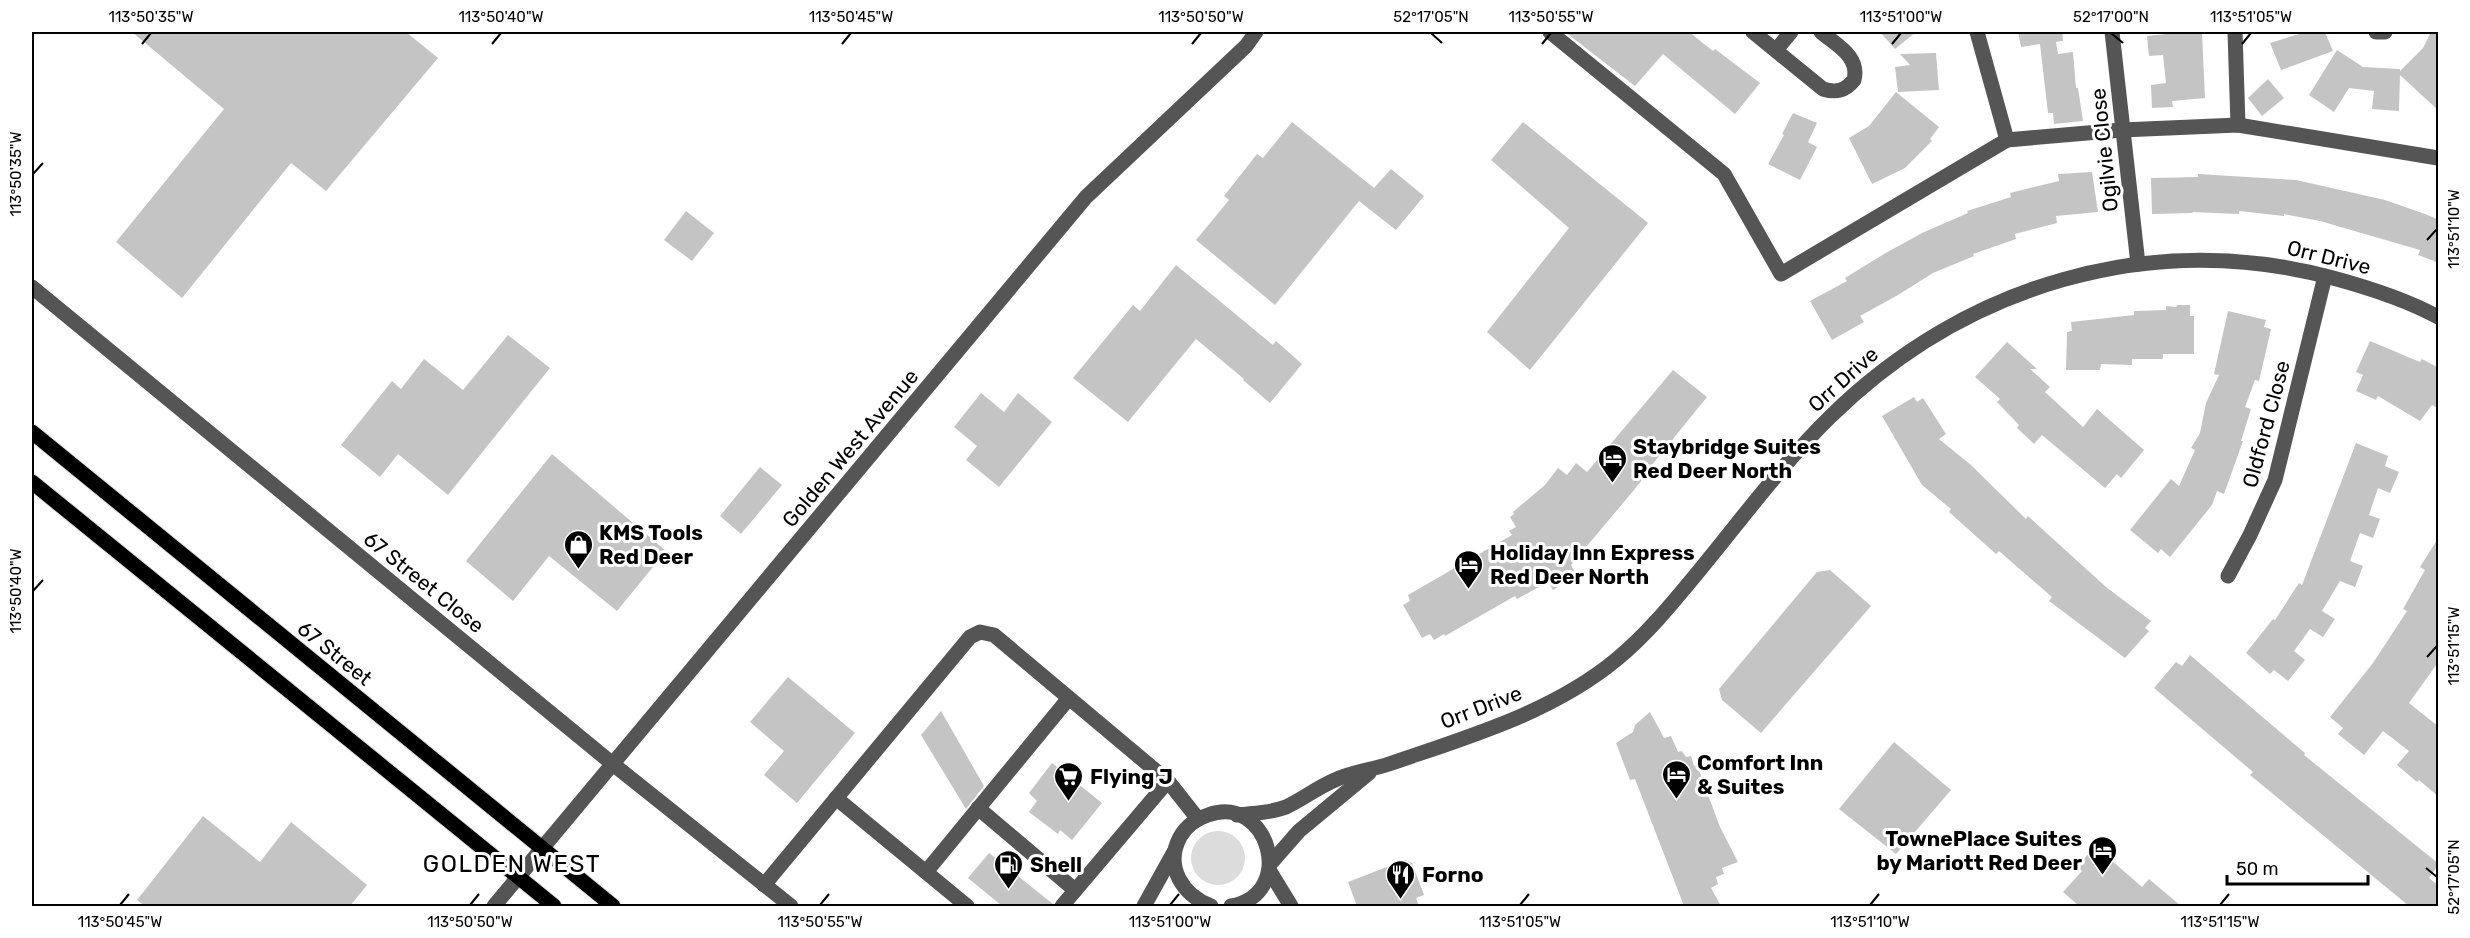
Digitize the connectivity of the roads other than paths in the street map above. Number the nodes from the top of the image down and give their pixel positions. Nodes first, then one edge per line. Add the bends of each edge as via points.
1 (1256, 32) edge
2 (1550, 32) edge
3 (1753, 32) edge
4 (1791, 32) edge
5 (1821, 32) edge
6 (1977, 32) edge
7 (2112, 32) edge
8 (2235, 32) edge
9 (2376, 32) edge
10 (2385, 32) edge
11 (1776, 50) junction
12 (2238, 125) junction
13 (2122, 130) junction
14 (2007, 140) junction
15 (2439, 158) edge
16 (2138, 264) junction
17 (2325, 276) junction
18 (32, 288) edge
19 (2439, 316) edge
20 (32, 432) edge
21 (32, 482) edge
22 (2228, 576) dead end
23 (1069, 698) junction
24 (614, 765) junction
25 (1374, 768) junction
26 (1168, 781) junction
27 (836, 798) junction
28 (978, 808) junction
29 (1237, 815) junction
30 (1198, 819) junction
31 (542, 849) junction
32 (1176, 850) junction
33 (1270, 867) junction
34 (926, 872) junction
35 (518, 877) junction
36 (764, 885) junction
37 (1076, 891) junction
38 (494, 906) edge
39 (554, 906) edge
40 (613, 906) edge
41 (791, 906) edge
42 (967, 906) edge
43 (1062, 906) edge
44 (1144, 906) edge
45 (1211, 906) edge
46 (1231, 906) edge
47 (1291, 906) edge

1 - 24 street, Golden West Avenue via 1086,197
2 - 14 street via 1724,174 1781,274
3 - 11 street
4 - 11 street
5 - 11 street via 1855,64 1854,80 1842,90 1823,89
6 - 14 street
7 - 13 street, Ogilvie Close
8 - 12 street
9 - 10 street
12 - 13 street
12 - 15 street
13 - 14 street
13 - 16 street, Ogilvie Close
16 - 17 street, Orr Drive via 2227,260
16 - 25 street, Orr Drive via 2073,276 2027,290 1963,319 1907,351 1830,417 1661,616 1604,670 1534,711
17 - 19 street, Orr Drive via 2395,297
17 - 22 street, Oldford Close via 2275,480
18 - 24 street, 67 Street Close
20 - 31 main road, 67 Street
21 - 35 main road
23 - 26 street
23 - 27 street via 994,635 980,632 970,637
23 - 28 street
24 - 31 street, Golden West Avenue
24 - 36 street, 67 Street Close
25 - 29 street, Orr Drive via 1336,779 1284,808
25 - 33 street, Orr Drive via 1299,831
26 - 30 street
26 - 37 street
27 - 34 street
27 - 36 street
28 - 34 street
28 - 37 street
29 - 30 street, Orr Drive via 1224,812
29 - 33 street via 1252,822 1262,834 1269,848
30 - 32 street via 1180,837
31 - 35 street, Golden West Avenue
31 - 40 main road, 67 Street
32 - 44 street
32 - 45 street via 1178,879 1186,892
33 - 46 street, Orr Drive via 1264,885 1253,897
33 - 47 street
34 - 42 street
35 - 38 street, Golden West Avenue
35 - 39 main road
36 - 41 street, 67 Street Close
37 - 43 street

